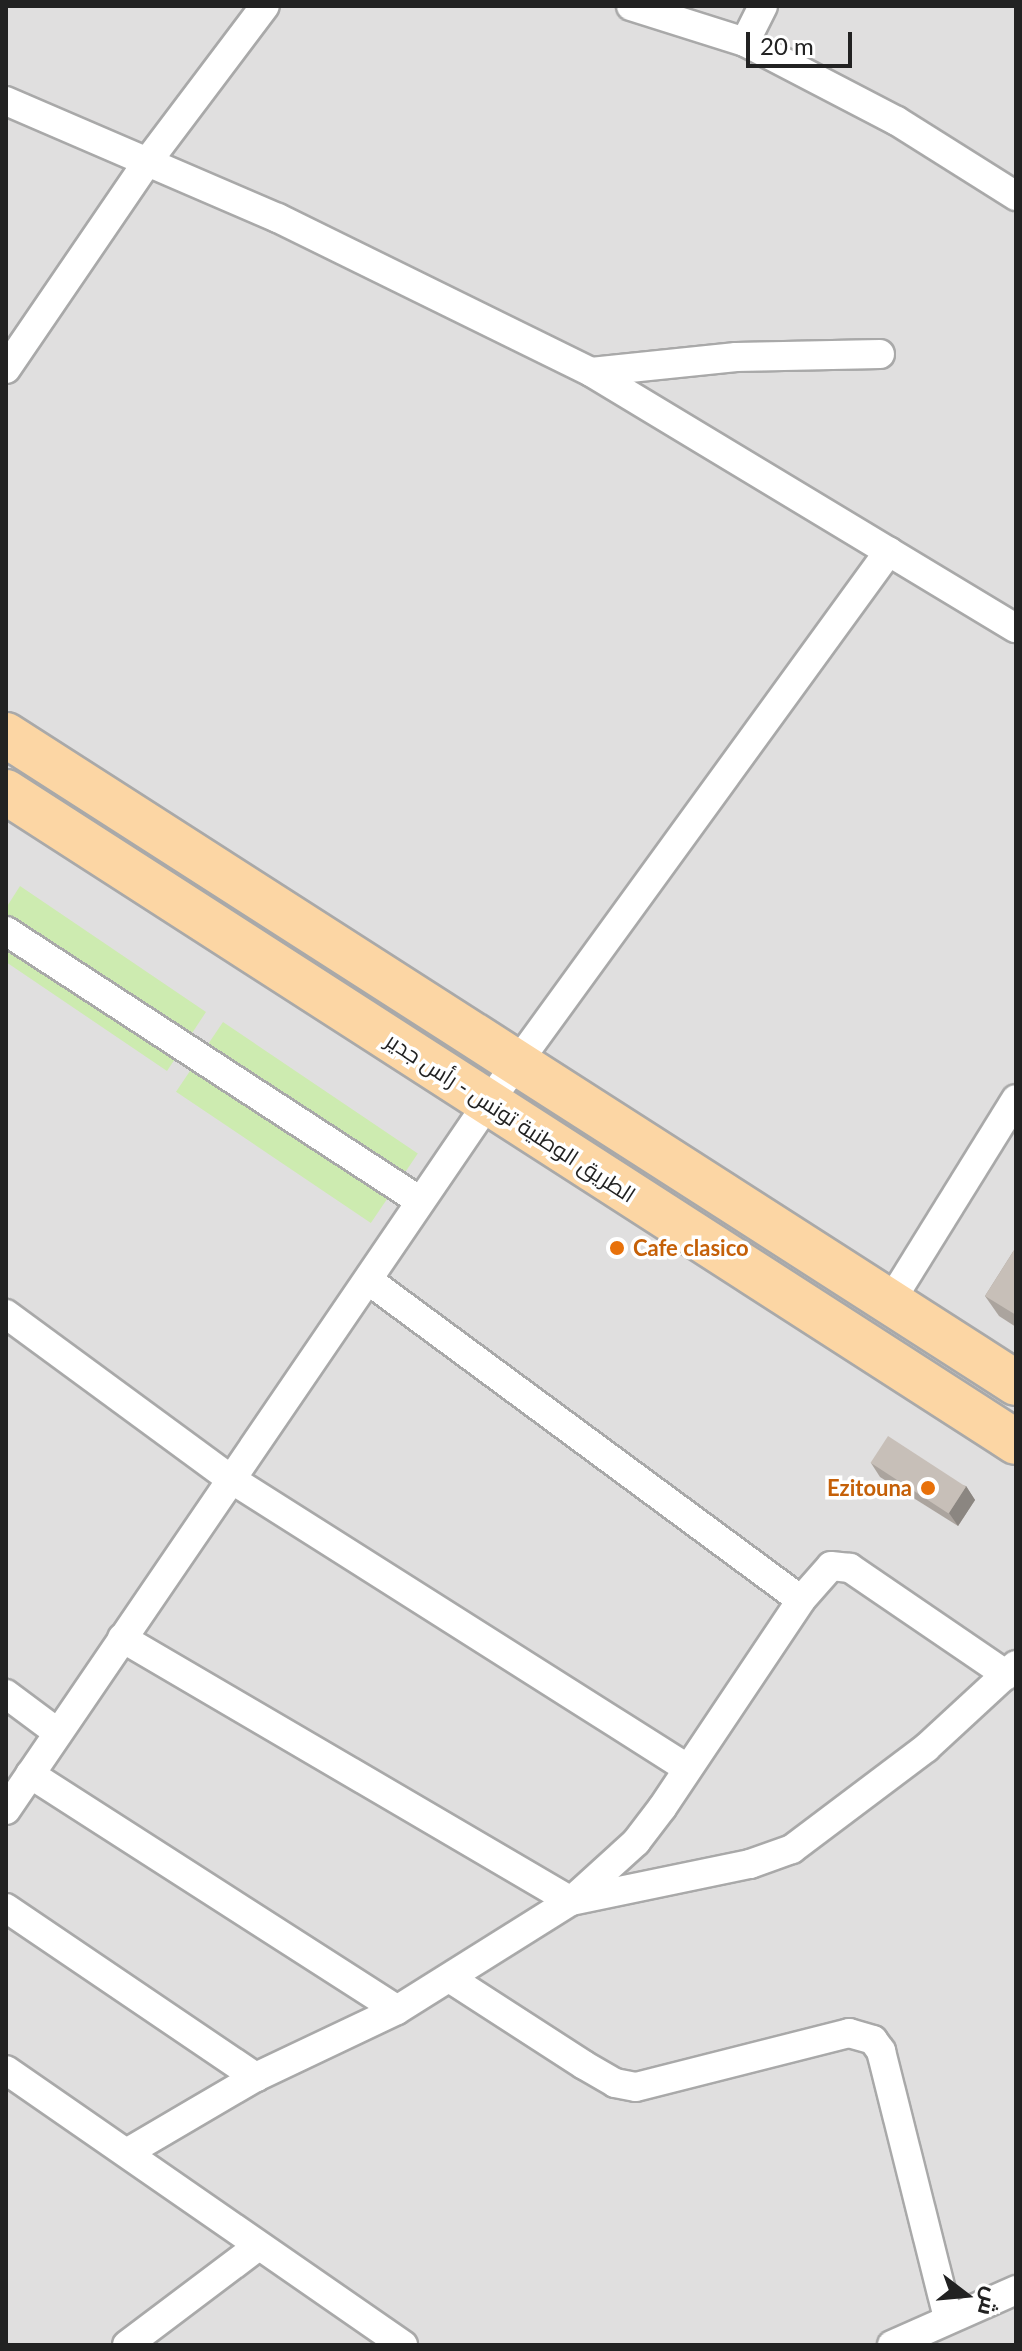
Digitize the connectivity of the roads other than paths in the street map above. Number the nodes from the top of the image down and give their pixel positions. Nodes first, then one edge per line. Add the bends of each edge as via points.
1 (265, 6) edge
2 (631, 6) edge
3 (763, 6) edge
4 (745, 42) junction
5 (6, 101) edge
6 (148, 161) junction
7 (1016, 196) edge
8 (880, 354) dead end
9 (6, 369) edge
10 (591, 372) junction
11 (889, 551) junction
12 (1016, 628) edge
13 (6, 735) edge
14 (6, 792) edge
15 (6, 931) edge
16 (515, 1065) junction
17 (1016, 1099) edge
18 (488, 1103) junction
19 (420, 1201) junction
20 (368, 1280) junction
21 (892, 1299) junction
22 (6, 1314) edge
23 (1016, 1383) edge
24 (1016, 1442) edge
25 (231, 1479) junction
26 (801, 1600) junction
27 (122, 1638) junction
28 (1011, 1670) edge
29 (6, 1694) edge
30 (57, 1732) junction
31 (687, 1768) junction
32 (30, 1774) junction
33 (6, 1810) edge
34 (571, 1901) junction
35 (6, 1908) edge
36 (451, 1979) junction
37 (397, 2010) junction
38 (6, 2070) edge
39 (256, 2077) junction
40 (128, 2152) junction
41 (257, 2247) junction
42 (1016, 2290) edge
43 (948, 2318) junction
44 (127, 2345) edge
45 (403, 2345) edge
46 (892, 2345) edge

1 - 6 street
2 - 4 street
3 - 4 street
4 - 7 street via 897,121
5 - 6 street
6 - 9 street
6 - 10 street via 278,218
8 - 10 street via 736,357
10 - 11 street
11 - 12 street
11 - 16 street
13 - 16 main road, الطريق الوطنية تونس - رأس جدير
14 - 18 main road, الطريق الوطنية تونس - رأس جدير
15 - 19 street
16 - 18 street
16 - 21 main road, الطريق الوطنية تونس - رأس جدير
17 - 21 street
18 - 19 street
18 - 24 main road, الطريق الوطنية تونس - رأس جدير
19 - 20 street
20 - 25 street
20 - 26 street
21 - 23 main road, الطريق الوطنية تونس - رأس جدير
22 - 25 street
25 - 27 street
25 - 31 street
26 - 28 street via 831,1566 844,1566
26 - 31 street
27 - 30 street
27 - 34 street
28 - 34 street via 926,1748 792,1849 750,1864
29 - 30 street
30 - 32 street
31 - 34 street via 636,1842
32 - 33 street
32 - 37 street
34 - 36 street
35 - 39 street
36 - 37 street
36 - 43 street via 584,2065 615,2083 636,2087 849,2033 873,2040 881,2051
37 - 39 street
38 - 40 street
39 - 40 street
40 - 41 street
41 - 44 street
41 - 45 street
42 - 43 street
43 - 46 street

